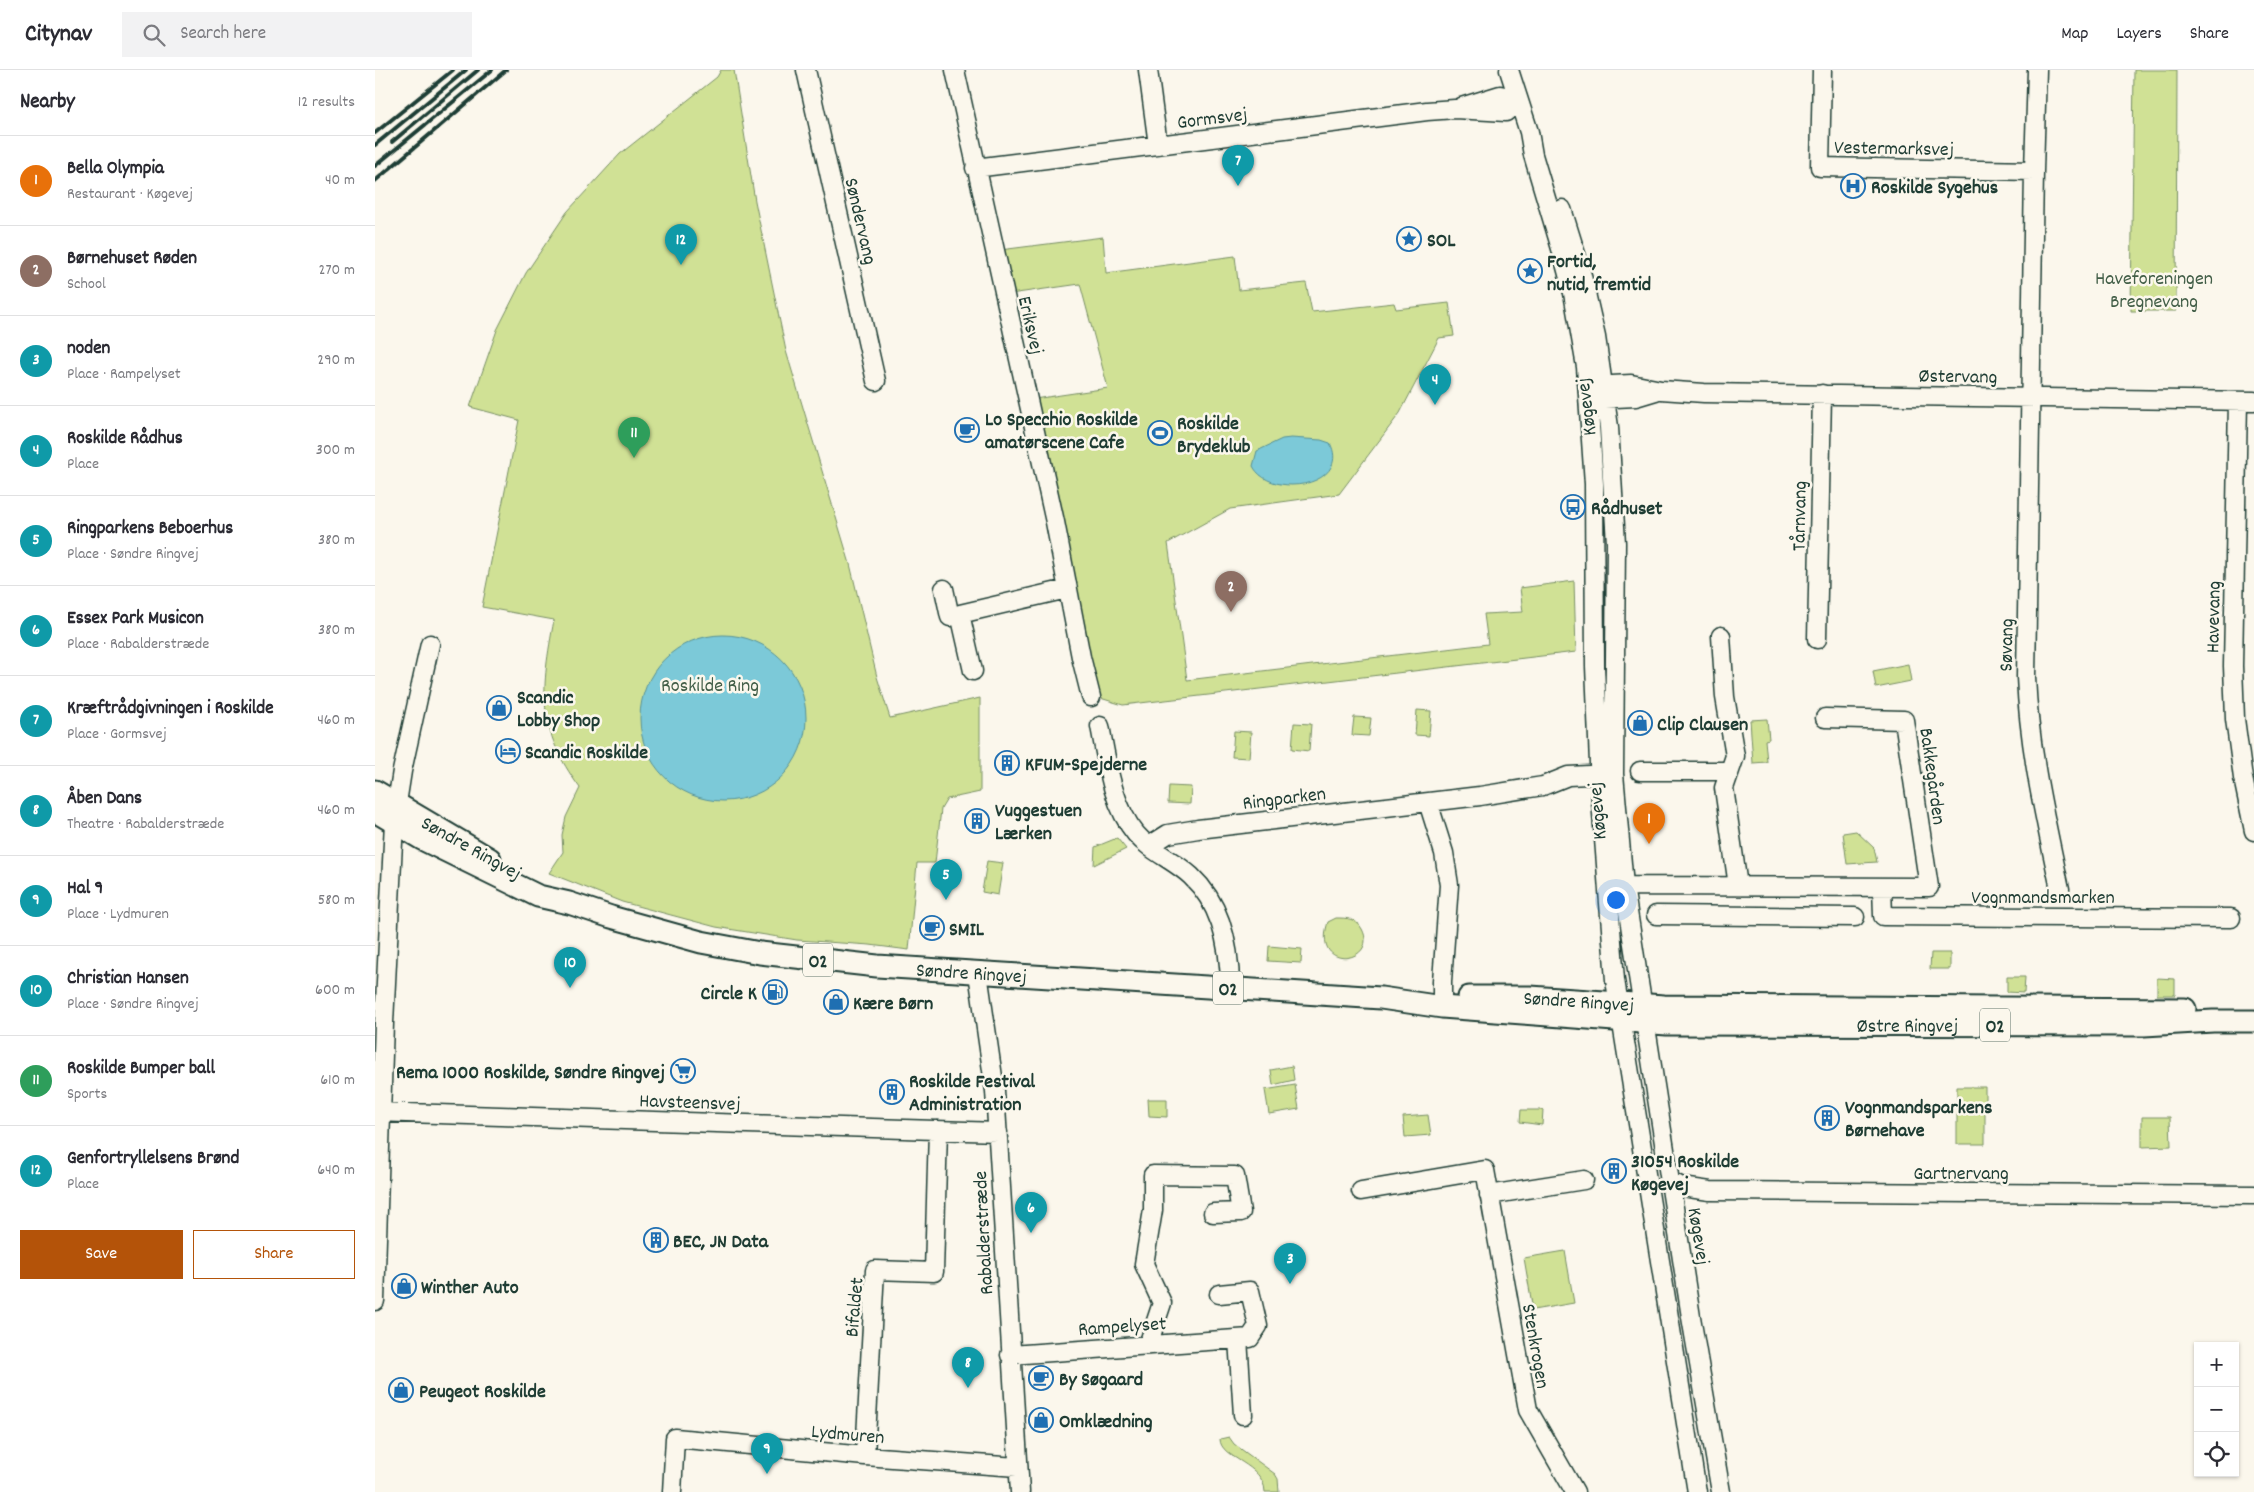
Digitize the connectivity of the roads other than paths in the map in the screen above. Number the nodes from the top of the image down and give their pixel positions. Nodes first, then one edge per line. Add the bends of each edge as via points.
1 (806, 70) edge
2 (955, 70) edge
3 (1148, 70) edge
4 (1509, 70) edge
5 (1822, 70) edge
6 (2037, 70) edge
7 (1519, 99) junction
8 (1158, 145) junction
9 (975, 168) junction
10 (2034, 171) junction
11 (876, 381) dead end
12 (1597, 393) junction
13 (1822, 394) junction
14 (2030, 398) junction
15 (2246, 401) edge
16 (944, 589) dead end
17 (1067, 589) junction
18 (960, 614) junction
19 (1721, 636) dead end
20 (1817, 640) dead end
21 (430, 644) dead end
22 (973, 671) dead end
23 (1091, 696) dead end
24 (1825, 718) dead end
25 (1100, 726) dead end
26 (1640, 771) dead end
27 (1729, 771) junction
28 (1607, 774) junction
29 (375, 791) edge
30 (1428, 802) junction
31 (375, 810) edge
32 (395, 813) junction
33 (2254, 831) edge
34 (1149, 846) junction
35 (1615, 886) junction
36 (1679, 886) junction
37 (1738, 886) junction
38 (1882, 887) junction
39 (2060, 889) dead end
40 (1655, 915) dead end
41 (1679, 915) junction
42 (1855, 917) dead end
43 (2231, 918) dead end
44 (978, 973) junction
45 (1230, 988) junction
46 (1442, 1002) junction
47 (1777, 1007) joint
48 (2254, 1010) edge
49 (1620, 1012) junction
50 (1643, 1014) junction
51 (2254, 1021) edge
52 (378, 1112) edge
53 (938, 1130) junction
54 (998, 1132) junction
55 (1584, 1180) dead end
56 (1670, 1181) junction
57 (1361, 1191) dead end
58 (1489, 1195) junction
59 (2254, 1195) edge
60 (1213, 1213) dead end
61 (1219, 1294) dead end
62 (375, 1301) edge
63 (1238, 1339) junction
64 (1148, 1345) junction
65 (1010, 1355) junction
66 (1243, 1414) dead end
67 (1691, 1452) junction
68 (868, 1456) junction
69 (1017, 1468) junction
70 (672, 1492) edge
71 (1019, 1492) edge
72 (1575, 1492) edge
73 (1697, 1492) edge
74 (1705, 1492) edge
75 (1721, 1492) edge

1 - 11 street, Søndervang
2 - 9 street, Eriksvej
3 - 8 street
4 - 7 street, Køgevej
5 - 10 street, Vestermarksvej via 1820,167
6 - 10 street
7 - 8 street, Gormsvej via 1501,95 1455,109
7 - 12 street, Køgevej
8 - 9 street, Gormsvej
9 - 17 street, Eriksvej via 1055,522
10 - 14 street
12 - 13 street, Østervang via 1635,397 1661,390
12 - 28 street, Køgevej via 1595,667
13 - 14 street, Østervang
13 - 20 street, Tårnvang
14 - 15 street, Østervang
14 - 39 street, Søvang via 2027,721
15 - 33 street, Havevang via 2233,666 2235,719
16 - 18 street via 950,617
17 - 18 street
17 - 23 street, Eriksvej
18 - 22 street
19 - 27 street via 1725,697 1735,756
21 - 32 street
24 - 38 street, Bakkegården via 1904,720 1929,888
25 - 34 street via 1117,799 1136,834
26 - 27 street
27 - 37 street via 1724,788
28 - 30 street, Ringparken via 1568,776 1543,786
28 - 35 street, Køgevej
29 - 32 main road, Søndre Ringvej / O2
30 - 34 street, Ringparken via 1198,829 1168,834
30 - 46 street via 1444,852 1449,884
31 - 32 main road, Søndre Ringvej / O2
32 - 44 main road, Søndre Ringvej / O2 via 476,851 569,902 657,931 748,950 877,966
32 - 52 street
34 - 45 street via 1191,876 1219,916 1226,940
35 - 36 street
35 - 49 street, Køgevej
35 - 50 street, Køgevej
36 - 37 street
36 - 41 street
37 - 38 street
38 - 43 street, Vognmandsmarken via 1883,916
40 - 41 street
41 - 42 street
44 - 45 main road, Søndre Ringvej / O2
44 - 54 street, Rabalderstræde via 991,1052
45 - 46 main road, Søndre Ringvej / O2
46 - 49 main road, Søndre Ringvej / O2
47 - 48 main road, Østre Ringvej / O2
47 - 50 main road, Søndre Ringvej / O2
49 - 50 main road, Østre Ringvej / O2
49 - 67 street, Køgevej
50 - 51 main road, Østre Ringvej / O2 via 2144,1025
50 - 56 street, Køgevej
52 - 53 street, Havsteensvej
52 - 62 street
53 - 54 street, Havsteensvej
53 - 68 street, Bifaldet via 933,1272 875,1270
54 - 65 street, Rabalderstræde
55 - 58 street
56 - 59 street, Gartnervang via 1682,1187 1711,1191
56 - 75 street, Køgevej
57 - 58 street, Stenkrogen via 1485,1170
58 - 72 street, Stenkrogen via 1528,1410
60 - 64 street via 1241,1212 1235,1176 1153,1175 1153,1210 1144,1264 1162,1303
61 - 63 street, Rampelyset via 1250,1291 1258,1326 1250,1338
63 - 64 street, Rampelyset
63 - 66 street
64 - 65 street, Rampelyset
65 - 69 street, Rabalderstræde
67 - 73 street, Køgevej
67 - 74 street
68 - 69 street, Lydmuren
68 - 70 street, Lydmuren via 675,1438
69 - 71 street, Rabalderstræde

